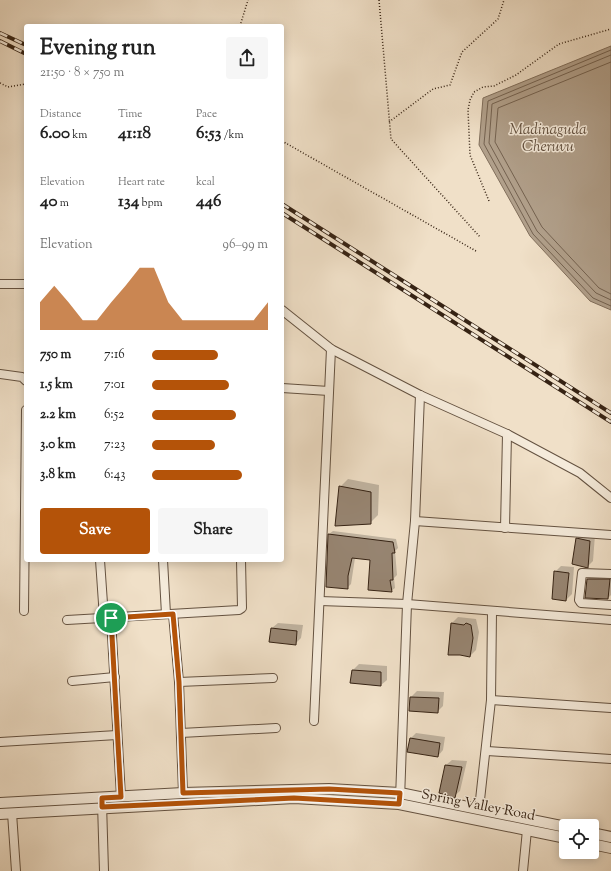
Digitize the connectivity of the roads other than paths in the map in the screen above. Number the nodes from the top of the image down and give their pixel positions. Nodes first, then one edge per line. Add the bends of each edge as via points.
1 (0, 284) edge
2 (24, 284) edge
3 (284, 312) edge
4 (331, 349) junction
5 (0, 374) edge
6 (24, 379) edge
7 (284, 388) edge
8 (329, 391) junction
9 (420, 395) junction
10 (507, 434) junction
11 (611, 498) edge
12 (415, 522) junction
13 (505, 528) junction
14 (611, 535) edge
15 (24, 562) edge
16 (100, 562) edge
17 (163, 562) edge
18 (241, 562) edge
19 (611, 574) edge
20 (320, 601) junction
21 (407, 604) junction
22 (611, 605) edge
23 (24, 611) dead end
24 (492, 612) junction
25 (170, 614) junction
26 (107, 618) junction
27 (67, 620) dead end
28 (611, 620) edge
29 (114, 677) junction
30 (273, 678) dead end
31 (72, 681) dead end
32 (179, 682) junction
33 (491, 700) junction
34 (611, 708) edge
35 (314, 721) dead end
36 (276, 728) dead end
37 (181, 733) junction
38 (117, 735) junction
39 (0, 742) edge
40 (487, 751) junction
41 (611, 759) edge
42 (183, 793) junction
43 (400, 793) junction
44 (121, 797) junction
45 (0, 803) edge
46 (102, 803) junction
47 (399, 804) junction
48 (479, 809) junction
49 (12, 813) junction
50 (0, 814) edge
51 (559, 826) edge
52 (527, 830) junction
53 (599, 834) edge
54 (559, 837) edge
55 (611, 837) edge
56 (599, 845) edge
57 (611, 848) edge
58 (16, 871) edge
59 (104, 871) edge
60 (523, 871) edge

1 - 2 street
3 - 4 street
4 - 8 street
4 - 9 street
5 - 6 street
7 - 8 street
8 - 20 street
9 - 10 street
9 - 12 street
10 - 11 street via 580,473
10 - 13 street
12 - 13 street
12 - 21 street
13 - 14 street
15 - 23 street
16 - 26 street
17 - 25 street
18 - 25 street via 242,608 235,611
19 - 22 street via 582,573 579,600 581,603
20 - 21 street
20 - 35 street
21 - 24 street
21 - 43 street
24 - 28 street
24 - 33 street
25 - 26 street
25 - 32 street
26 - 27 street
26 - 29 street
29 - 31 street
29 - 38 street
30 - 32 street
32 - 37 street
33 - 34 street
33 - 40 street
36 - 37 street
37 - 42 street
38 - 39 street
38 - 44 street
40 - 41 street
40 - 48 street
42 - 43 street, Spring Valley Road via 323,789
42 - 44 street, Spring Valley Road
43 - 47 street
43 - 48 street, Spring Valley Road
44 - 46 street, Spring Valley Road
45 - 46 street, Spring Valley Road
46 - 47 street, Spring Valley Road via 294,798
46 - 49 street, Spring Valley Road
46 - 59 street
47 - 52 street, Spring Valley Road
48 - 51 street, Spring Valley Road
49 - 50 street, Spring Valley Road
49 - 58 street
52 - 54 street, Spring Valley Road
52 - 60 street
53 - 55 street
56 - 57 street

